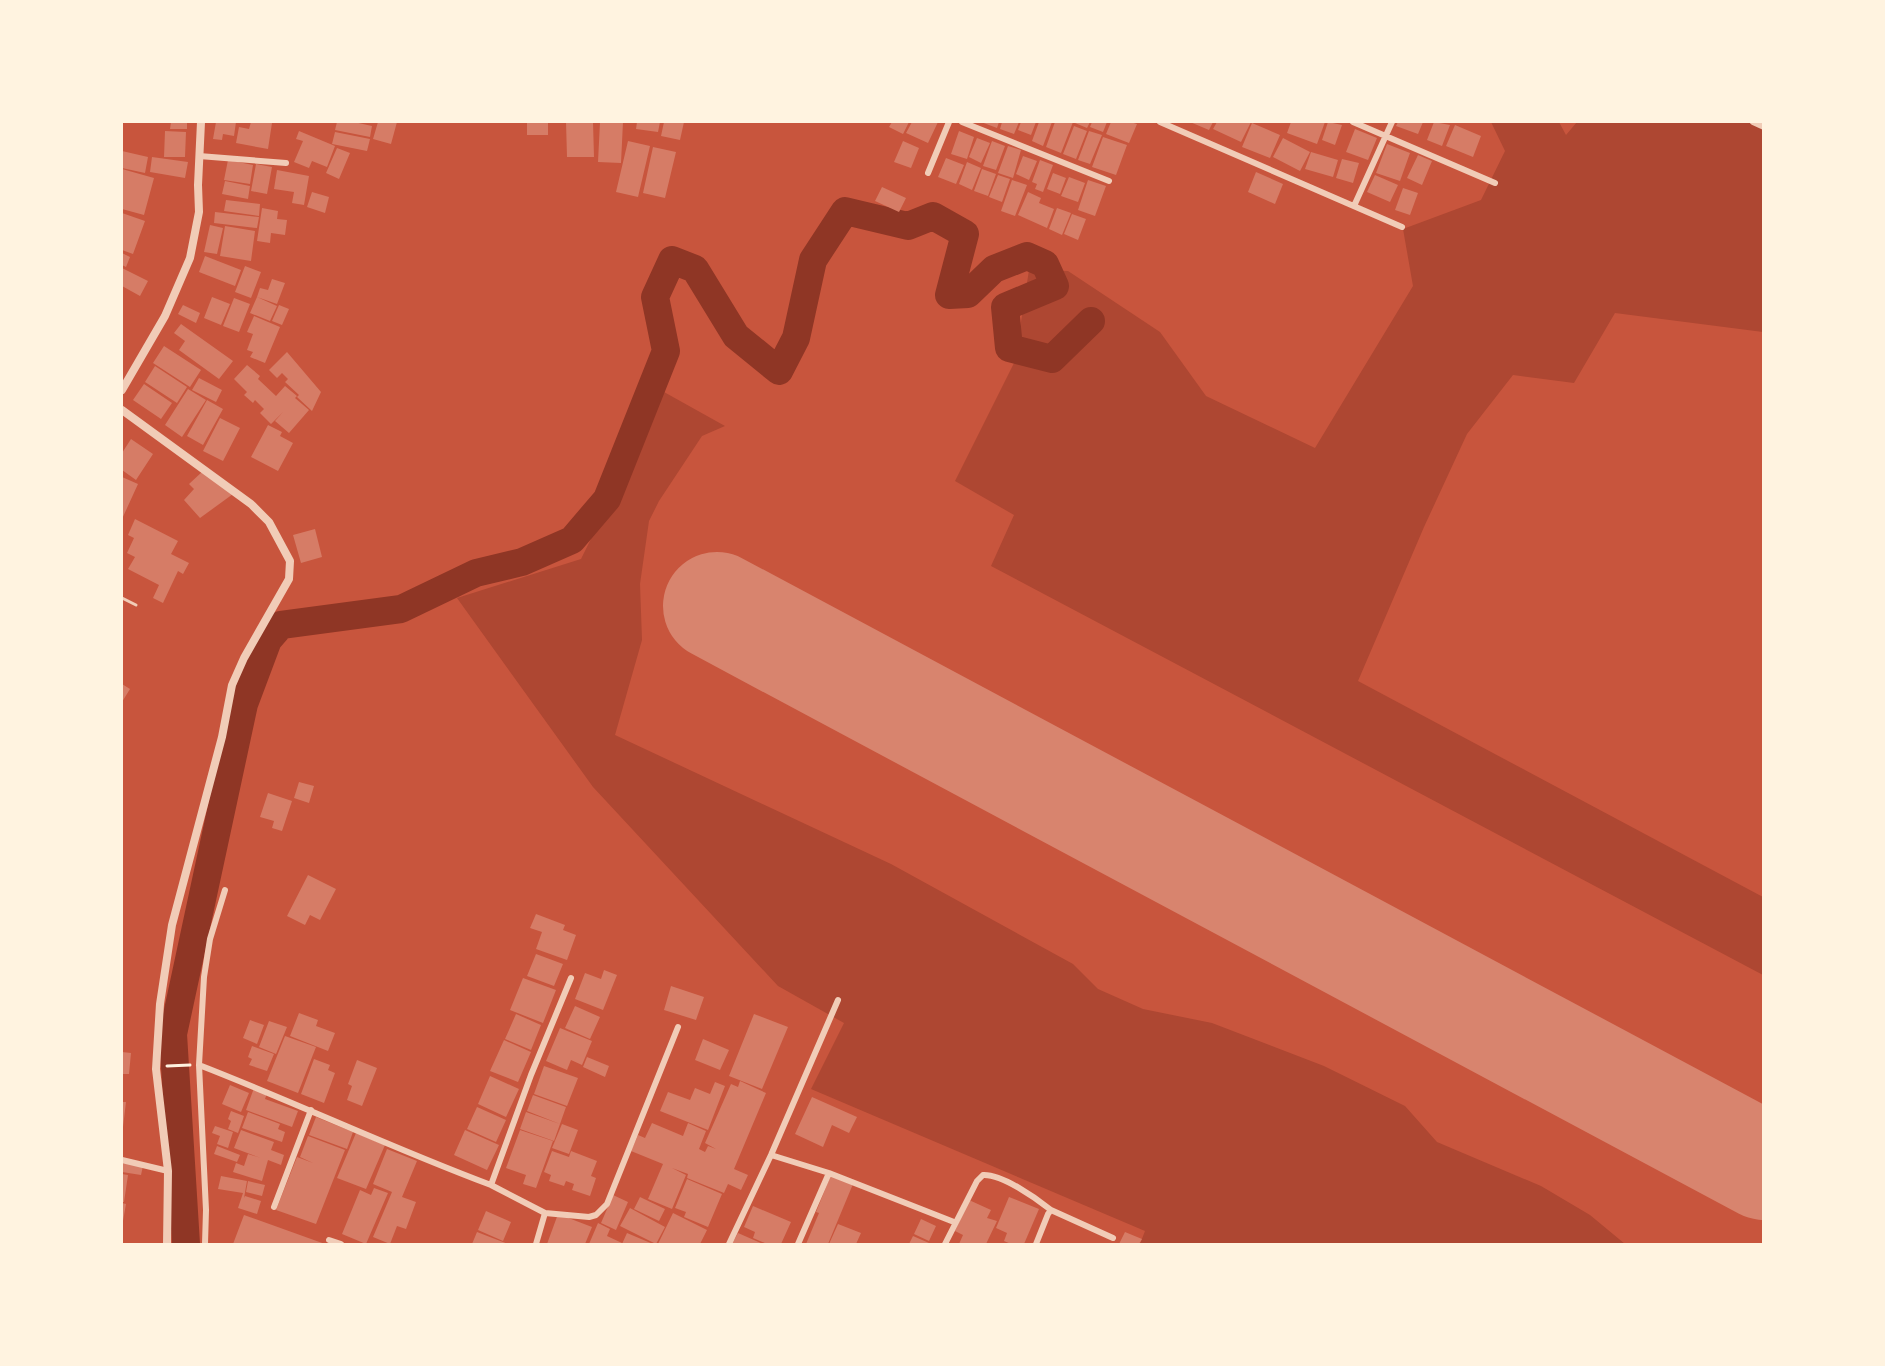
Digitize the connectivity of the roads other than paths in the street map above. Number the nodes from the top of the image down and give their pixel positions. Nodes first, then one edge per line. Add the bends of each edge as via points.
1 (201, 122) edge
2 (949, 122) edge
3 (962, 122) edge
4 (1160, 122) edge
5 (1353, 122) edge
6 (1392, 122) edge
7 (1753, 122) edge
8 (1764, 127) edge
9 (1385, 136) junction
10 (199, 156) junction
11 (286, 163) dead end
12 (928, 173) dead end
13 (1109, 181) dead end
14 (1495, 183) dead end
15 (1354, 206) junction
16 (1402, 227) dead end
17 (122, 390) edge
18 (122, 411) edge
19 (122, 598) edge
20 (136, 605) dead end
21 (225, 890) dead end
22 (571, 978) dead end
23 (838, 1000) dead end
24 (678, 1027) dead end
25 (199, 1065) junction
26 (311, 1110) junction
27 (771, 1155) junction
28 (122, 1160) edge
29 (168, 1171) junction
30 (829, 1173) junction
31 (491, 1185) junction
32 (274, 1207) dead end
33 (1051, 1210) junction
34 (545, 1213) junction
35 (954, 1222) junction
36 (1113, 1238) dead end
37 (329, 1240) dead end
38 (167, 1245) edge
39 (205, 1245) edge
40 (341, 1245) edge
41 (536, 1245) edge
42 (729, 1245) edge
43 (798, 1245) edge
44 (945, 1245) edge
45 (1036, 1245) edge

1 - 10 street
2 - 12 street
3 - 13 street
4 - 15 street
5 - 9 street
6 - 9 street
7 - 8 street
9 - 14 street
9 - 15 street
10 - 11 street
10 - 17 street via 199,212 190,258 165,316
15 - 16 street
18 - 29 street via 251,504 269,522 290,561 289,579 232,685 172,925 160,1004 156,1069
19 - 20 lane
21 - 25 street via 207,958
22 - 31 street
23 - 27 street
24 - 34 street via 607,1204 589,1217
25 - 26 street
25 - 39 street
26 - 31 street
26 - 32 street
27 - 30 street
27 - 42 street
28 - 29 street
29 - 38 street
30 - 35 street
30 - 43 street
31 - 34 street
33 - 35 street via 1034,1197 986,1175 976,1181
33 - 36 street
33 - 45 street
34 - 41 street
35 - 44 street
37 - 40 street

